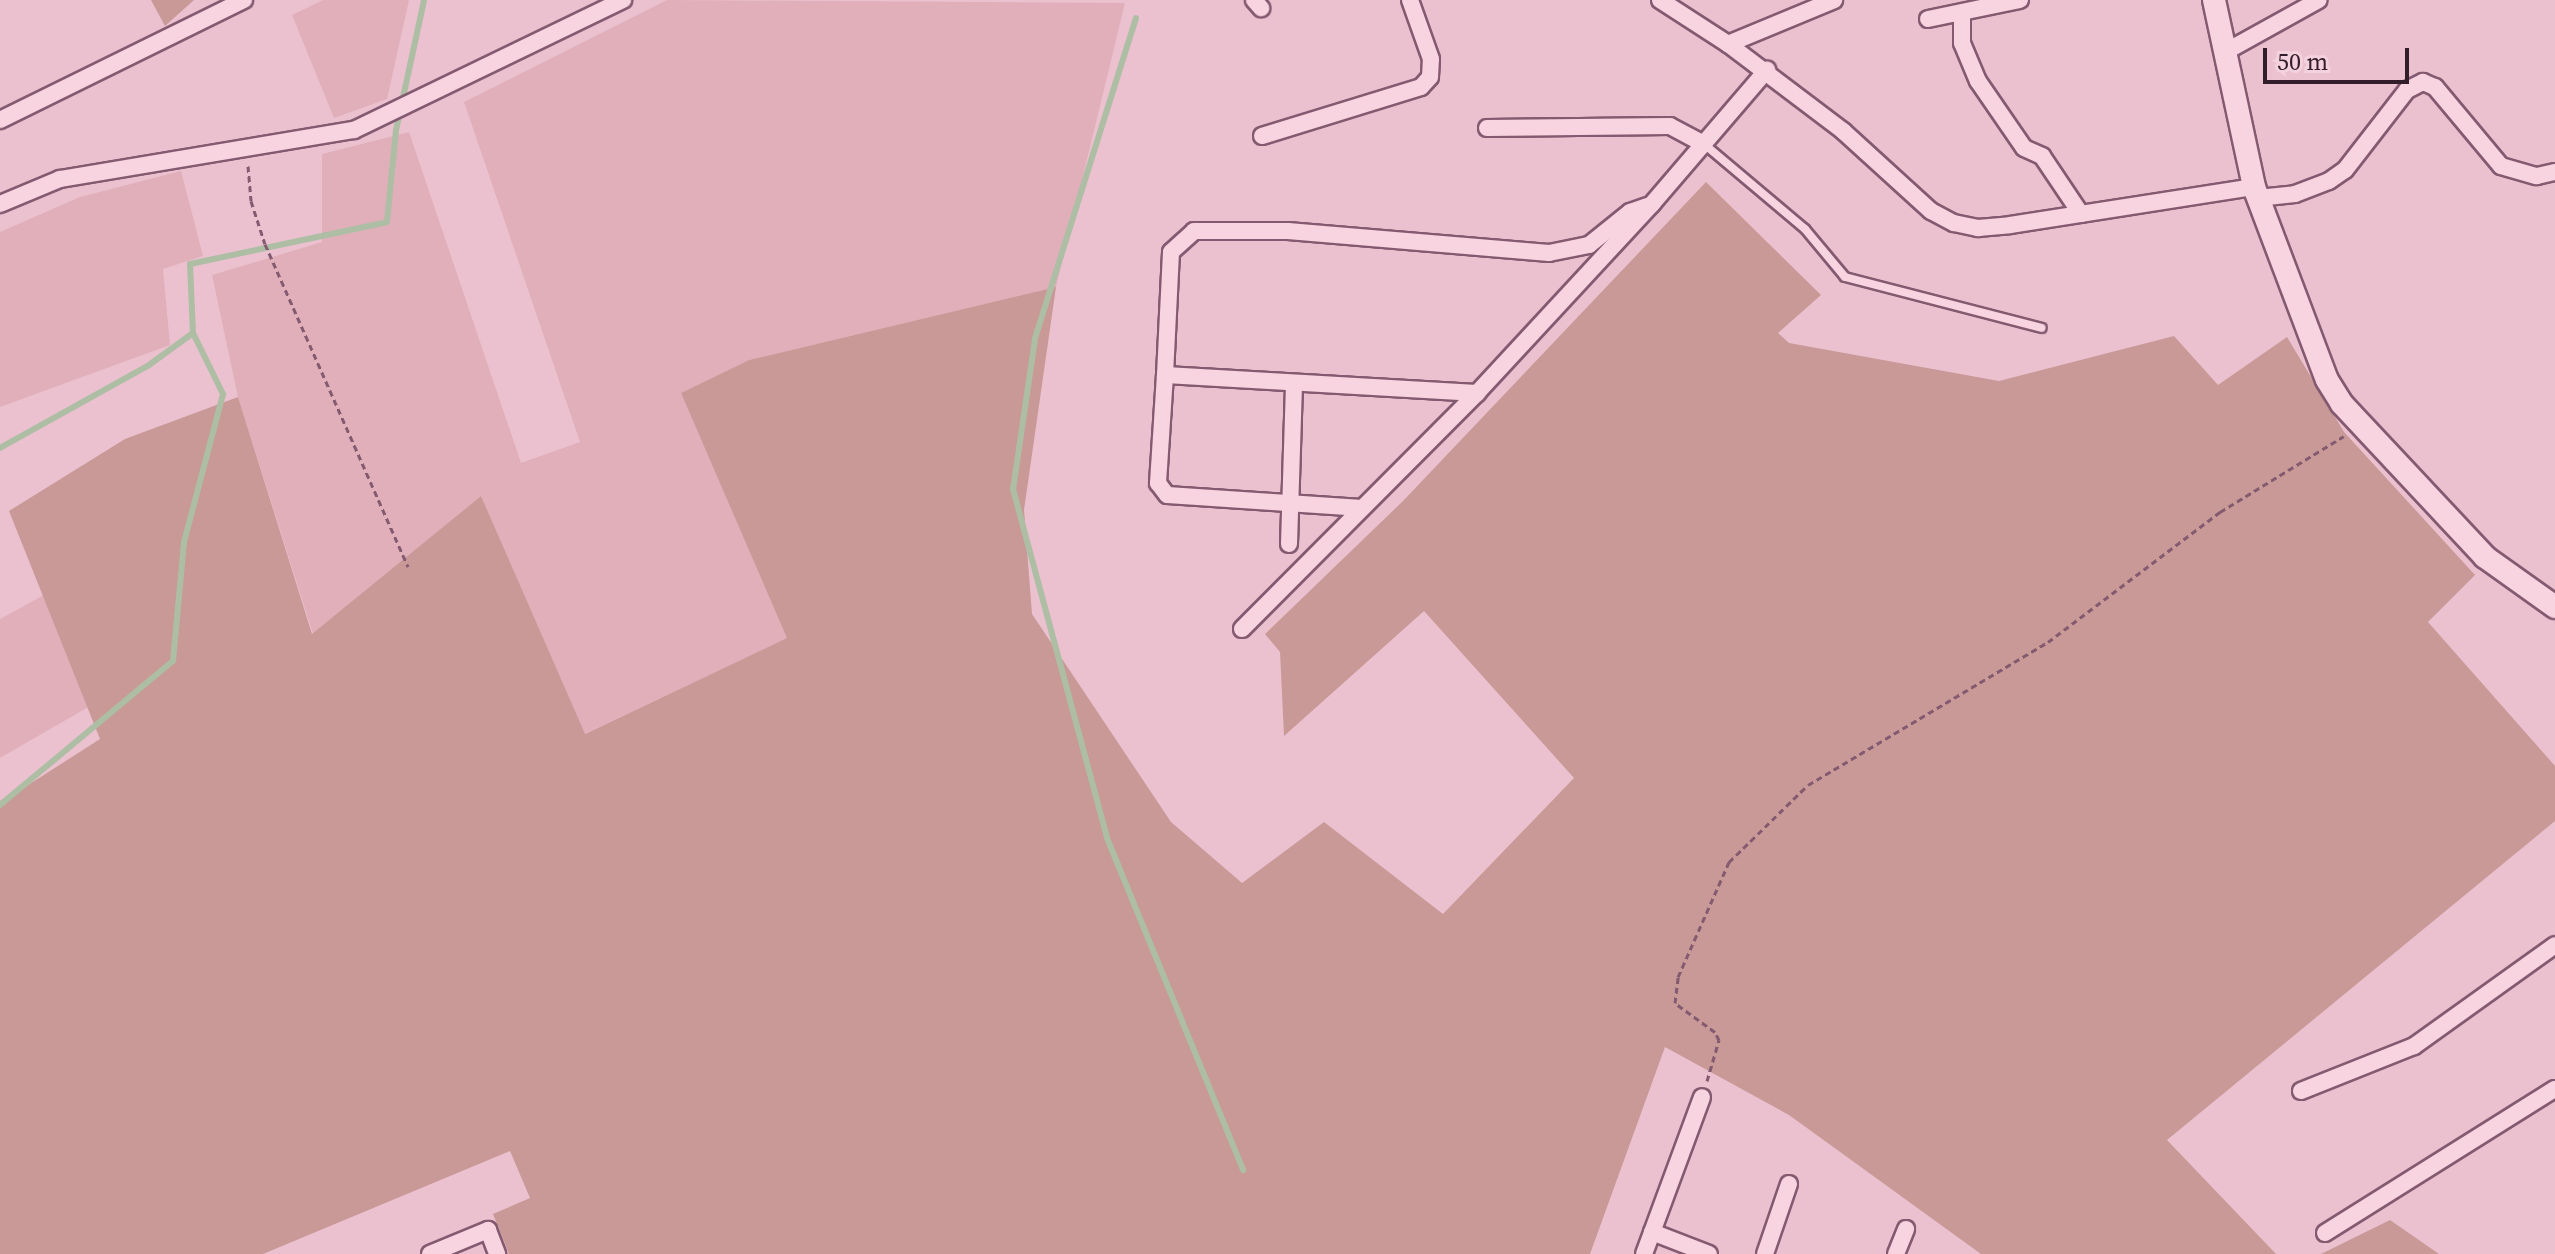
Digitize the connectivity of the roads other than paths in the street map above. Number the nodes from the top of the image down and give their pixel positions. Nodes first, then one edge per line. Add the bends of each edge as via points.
1 (244, 0) edge
2 (623, 0) edge
3 (1410, 0) edge
4 (1660, 0) edge
5 (1834, 0) edge
6 (2020, 0) edge
7 (2214, 0) edge
8 (2319, 0) edge
9 (1962, 13) junction
10 (1928, 19) dead end
11 (1728, 44) junction
12 (2225, 52) junction
13 (1767, 70) junction
14 (0, 120) edge
15 (1487, 128) dead end
16 (1262, 136) dead end
17 (1704, 144) junction
18 (2555, 172) edge
19 (2256, 192) junction
20 (0, 204) edge
21 (1652, 204) junction
22 (2081, 214) junction
23 (2042, 328) dead end
24 (1165, 375) junction
25 (1294, 383) junction
26 (1477, 393) junction
27 (1289, 504) junction
28 (1362, 508) junction
29 (1289, 544) dead end
30 (2555, 607) edge
31 (1242, 629) dead end
32 (2555, 945) edge
33 (2555, 1089) edge
34 (2301, 1091) dead end
35 (1702, 1097) road end
36 (1789, 1184) dead end
37 (1906, 1229) dead end
38 (1652, 1232) junction
39 (2325, 1233) dead end
40 (430, 1254) edge
41 (497, 1254) edge
42 (1644, 1254) edge
43 (1709, 1254) edge
44 (1765, 1254) edge
45 (1896, 1254) edge

1 - 14 street
2 - 20 street via 354,130 60,179
3 - 16 street via 1431,59 1430,77 1421,87
4 - 11 street
5 - 11 street
6 - 9 street
7 - 12 main road
8 - 12 street
9 - 10 street
9 - 22 street via 1962,43 1978,81 2024,148 2042,156
11 - 13 street
12 - 19 main road
13 - 17 street
13 - 22 street via 1931,211 1954,223 1978,228
15 - 17 street via 1670,126
17 - 21 street
17 - 23 lane via 1805,229 1845,277
18 - 19 street via 2537,176 2501,166 2435,87 2423,82 2407,90 2345,170 2329,181 2295,194
19 - 22 street
19 - 30 main road via 2327,380 2361,425 2485,557
21 - 24 street via 1630,212 1589,245 1549,253 1288,231 1194,231 1171,252
21 - 26 street
24 - 25 street
24 - 27 street via 1158,483 1163,492 1182,498
25 - 26 street
25 - 27 street
26 - 28 street
27 - 28 street
27 - 29 street
28 - 31 street
32 - 34 street via 2414,1046
33 - 39 street
35 - 38 street
36 - 44 street
37 - 45 street
38 - 42 street
38 - 43 street
40 - 41 street via 488,1230

